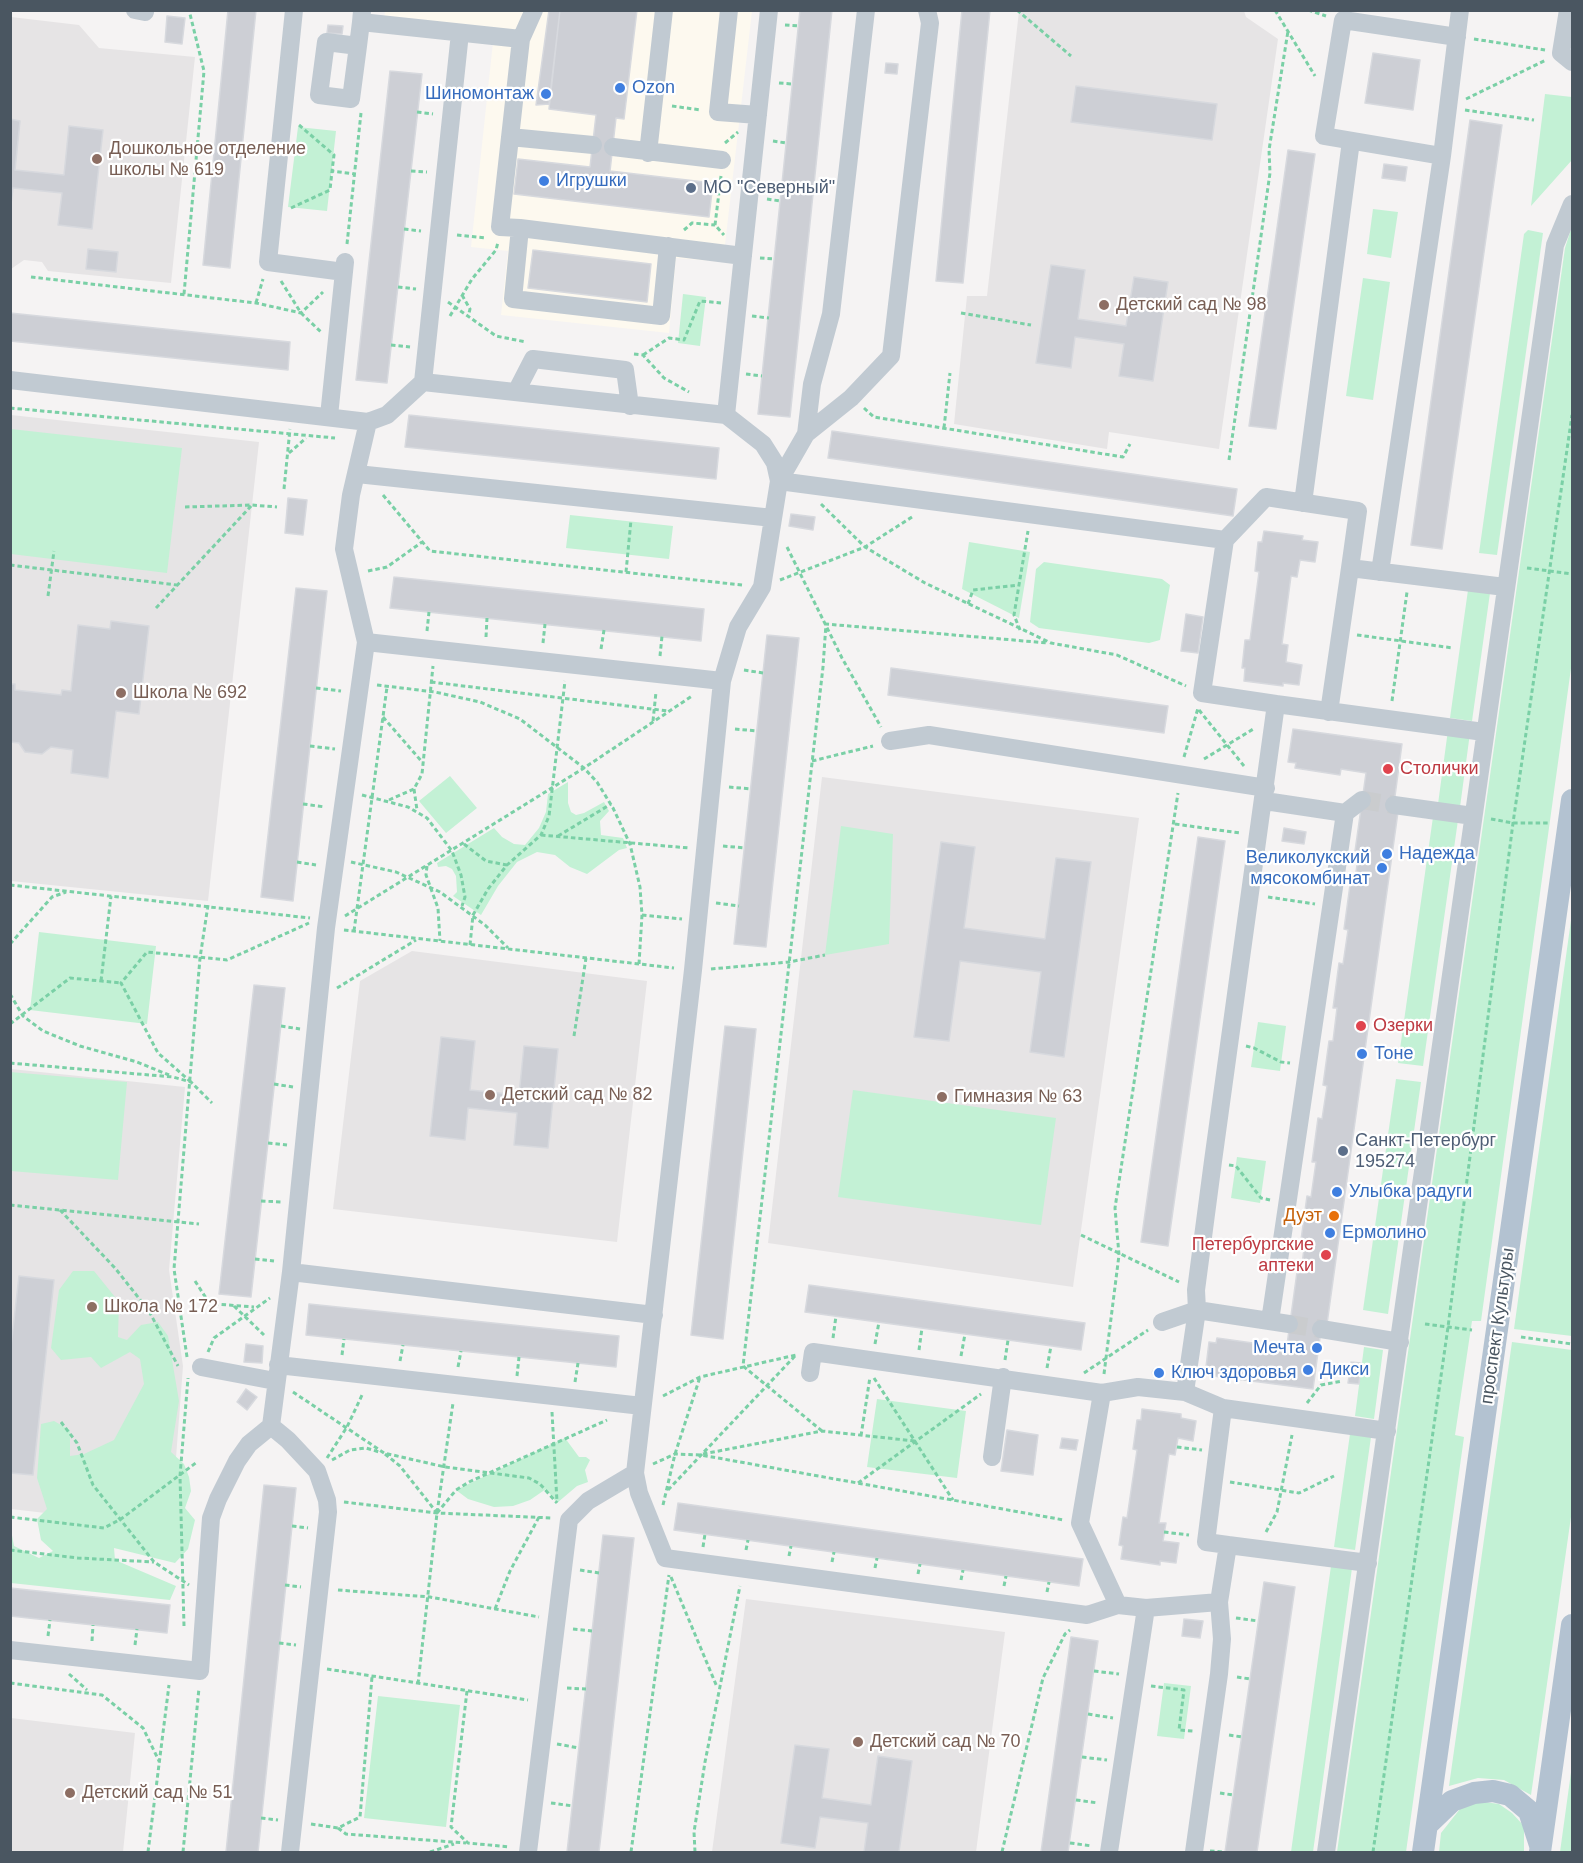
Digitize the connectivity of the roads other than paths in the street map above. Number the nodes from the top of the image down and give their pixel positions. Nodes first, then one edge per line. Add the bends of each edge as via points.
1 (294, 10) edge
2 (534, 10) edge
3 (664, 10) edge
4 (729, 10) edge
5 (769, 10) edge
6 (866, 10) edge
7 (927, 10) edge
8 (1460, 10) edge
9 (1568, 10) edge
10 (361, 16) edge
11 (460, 33) junction
12 (1457, 37) junction
13 (521, 39) junction
14 (358, 46) junction
15 (1567, 57) edge
16 (758, 115) junction
17 (510, 137) junction
18 (1351, 141) junction
19 (593, 145) dead end
20 (613, 147) dead end
21 (723, 152) road end
22 (648, 153) junction
23 (1442, 156) junction
24 (1572, 204) edge
25 (520, 228) junction
26 (668, 246) junction
27 (743, 256) junction
28 (10, 380) edge
29 (423, 382) junction
30 (516, 392) junction
31 (630, 406) junction
32 (726, 415) junction
33 (329, 416) junction
34 (368, 422) junction
35 (806, 434) junction
36 (362, 475) junction
37 (779, 481) junction
38 (1304, 503) junction
39 (773, 518) junction
40 (1225, 540) junction
41 (1350, 568) junction
42 (1380, 572) junction
43 (1505, 587) junction
44 (366, 642) junction
45 (719, 681) junction
46 (1276, 710) junction
47 (1329, 712) junction
48 (1484, 732) junction
49 (890, 741) road end
50 (1265, 794) junction
51 (1362, 800) dead end
52 (1572, 800) edge
53 (1394, 805) tunnel mouth
54 (1345, 813) junction
55 (1473, 816) junction
56 (290, 1280) junction
57 (1197, 1310) junction
58 (654, 1315) junction
59 (1270, 1321) junction
60 (1162, 1322) road end
61 (1289, 1324) tunnel mouth
62 (1321, 1329) tunnel mouth
63 (1400, 1342) junction
64 (193, 1369) road end
65 (276, 1373) junction
66 (810, 1373) dead end
67 (1003, 1377) junction
68 (1185, 1392) junction
69 (1102, 1393) junction
70 (642, 1406) junction
71 (1223, 1408) junction
72 (271, 1426) junction
73 (1387, 1431) junction
74 (992, 1457) dead end
75 (635, 1473) junction
76 (1228, 1545) junction
77 (1368, 1563) junction
78 (1219, 1602) junction
79 (1118, 1605) junction
80 (1146, 1608) junction
81 (1572, 1625) edge
82 (10, 1650) edge
83 (1426, 1825) junction
84 (1110, 1850) edge
85 (528, 1851) edge
86 (1541, 1851) edge
87 (290, 1852) edge
88 (1194, 1852) edge
89 (1326, 1852) edge
90 (1423, 1852) edge

1 - 33 street via 268,262 345,266
2 - 13 street
3 - 22 street
4 - 16 street via 718,111
5 - 16 street
6 - 35 street via 831,314 812,384
7 - 35 street via 930,23 891,356 851,398
8 - 12 street
9 - 15 street
10 - 11 street
10 - 14 street
11 - 13 street
11 - 29 street
12 - 18 street via 1343,20 1324,136
12 - 23 street
13 - 17 street
14 - 14 street via 351,99 320,95 326,42
16 - 27 street
17 - 19 street
17 - 25 street via 499,233
18 - 23 street
18 - 38 street
20 - 22 street
21 - 22 street
23 - 42 street
24 - 43 street via 1555,245
25 - 26 street
25 - 26 street via 513,299 661,316
26 - 27 street
27 - 32 street
28 - 33 street
29 - 30 street
29 - 34 street via 387,415
30 - 31 street
30 - 31 street via 533,359 625,370
31 - 32 street
32 - 37 street via 763,444 775,463
33 - 34 street
34 - 36 street
35 - 37 street
36 - 39 street
36 - 44 street via 351,495 344,549
37 - 39 street
37 - 40 street
38 - 40 street via 1266,497
38 - 41 street via 1358,511
39 - 45 street via 762,587 738,627
40 - 46 street via 1195,699
41 - 42 street
41 - 47 street
42 - 43 street
43 - 48 street
44 - 45 street
44 - 56 street via 326,928
45 - 58 street via 693,970
46 - 47 street
46 - 50 street
47 - 48 street
48 - 55 street
49 - 50 street via 928,735 1179,774
50 - 54 street
50 - 57 street via 1213,1161 1196,1290
51 - 54 street
52 - 83 main road, проспект Культуры
53 - 55 street
54 - 59 street
55 - 63 street
56 - 58 street
56 - 65 street
57 - 59 street
57 - 60 street
57 - 68 street
58 - 70 street
59 - 61 street
62 - 63 street
63 - 73 street
64 - 65 street
65 - 70 street via 372,1375
65 - 72 street
66 - 67 street via 804,1353
67 - 69 street
67 - 74 street
68 - 69 street via 1138,1387
68 - 71 street
69 - 79 street via 1080,1523
70 - 75 street
71 - 73 street
71 - 76 street via 1206,1542
72 - 82 street via 249,1444 211,1518 200,1671
72 - 87 street via 317,1471 327,1500
73 - 77 street
75 - 79 street via 660,1552 670,1566 743,1569 1087,1616
75 - 85 street via 565,1519 558,1620
76 - 77 street
76 - 78 street
77 - 89 street
78 - 80 street
78 - 88 street via 1222,1638
79 - 80 street
80 - 84 street
81 - 86 main road
83 - 86 main road via 1452,1801 1493,1791 1510,1796 1529,1811
83 - 90 main road, проспект Культуры

